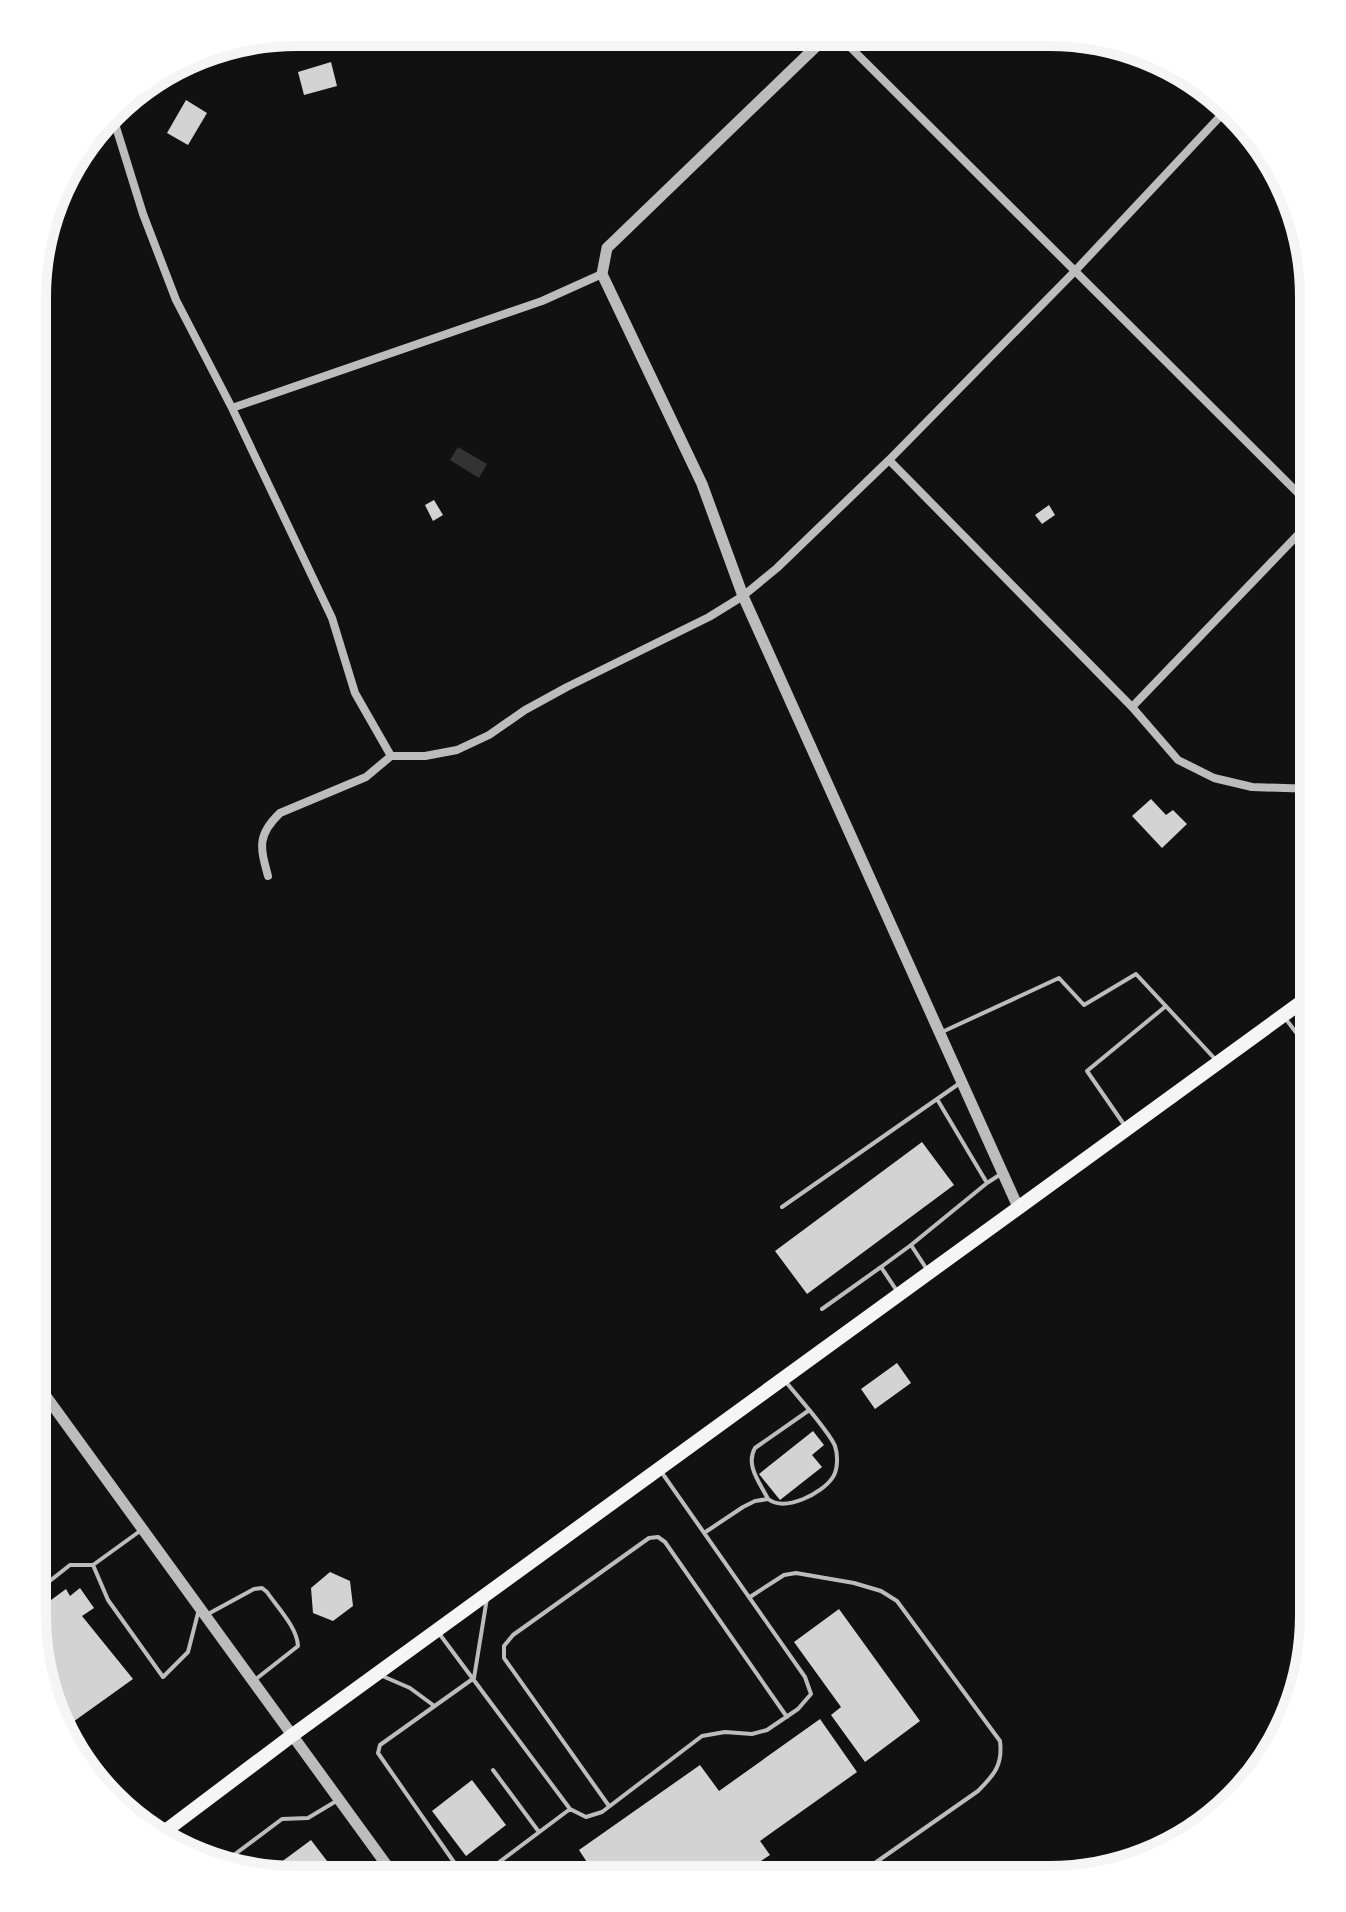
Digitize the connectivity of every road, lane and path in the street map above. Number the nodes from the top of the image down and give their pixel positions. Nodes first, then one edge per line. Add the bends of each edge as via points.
1 (817, 46) edge
2 (849, 46) edge
3 (1222, 115) edge
4 (115, 124) edge
5 (1074, 272) junction
6 (602, 274) junction
7 (232, 408) junction
8 (889, 460) junction
9 (1300, 495) edge
10 (1300, 533) edge
11 (743, 596) junction
12 (1132, 707) junction
13 (391, 756) junction
14 (1300, 787) edge
15 (268, 876) dead end
16 (1299, 1004) edge
17 (1166, 1006) junction
18 (1283, 1016) junction
19 (939, 1033) junction
20 (1299, 1037) edge
21 (1219, 1063) junction
22 (962, 1082) junction
23 (937, 1099) junction
24 (1127, 1129) junction
25 (1002, 1173) junction
26 (987, 1183) junction
27 (782, 1207) dead end
28 (1018, 1207) junction
29 (911, 1245) junction
30 (881, 1267) junction
31 (928, 1272) junction
32 (898, 1294) junction
33 (822, 1309) dead end
34 (783, 1378) junction
35 (46, 1406) edge
36 (808, 1411) junction
37 (659, 1468) junction
38 (768, 1499) junction
39 (142, 1529) junction
40 (704, 1533) junction
41 (93, 1565) junction
42 (46, 1584) edge
43 (488, 1593) junction
44 (750, 1597) junction
45 (203, 1611) junction
46 (437, 1630) junction
47 (378, 1674) junction
48 (474, 1678) junction
49 (254, 1681) junction
50 (433, 1705) junction
51 (787, 1717) junction
52 (294, 1734) junction
53 (493, 1770) dead end
54 (340, 1798) junction
55 (609, 1806) junction
56 (570, 1809) junction
57 (167, 1830) edge
58 (539, 1832) junction
59 (231, 1857) edge
60 (388, 1866) edge
61 (457, 1866) edge
62 (494, 1866) edge
63 (871, 1866) edge

1 - 6 street via 607,248
2 - 5 street
3 - 5 street
4 - 7 street via 176,300
5 - 8 street
5 - 9 street
6 - 7 street via 542,301
6 - 11 street via 702,484
7 - 13 street via 332,618 355,693
8 - 11 street
8 - 12 street
10 - 12 street
11 - 13 street via 457,750
11 - 19 street
12 - 14 street via 1178,760 1214,778 1252,787
13 - 15 street via 366,777 280,813 261,840
16 - 18 main road
17 - 19 lane via 1136,974 1084,1005 1059,978
17 - 21 lane
17 - 24 lane via 1087,1071
18 - 20 lane
18 - 21 main road
19 - 22 street
21 - 24 main road
22 - 23 lane
22 - 25 street
23 - 26 lane
23 - 27 lane
24 - 28 main road
25 - 26 lane
25 - 28 street
26 - 29 lane
28 - 31 main road
29 - 30 lane
29 - 31 lane
30 - 32 lane
30 - 33 lane
31 - 32 main road
32 - 34 main road
34 - 36 lane
34 - 37 main road
35 - 39 street
36 - 38 lane via 751,1455
36 - 38 lane via 835,1446 833,1477 794,1504
37 - 40 lane
37 - 43 main road
38 - 40 lane via 743,1507
39 - 41 lane
39 - 45 street
40 - 44 lane
41 - 42 lane via 70,1565
41 - 45 lane via 108,1600 163,1677 188,1652
43 - 46 main road
43 - 48 lane
44 - 51 lane via 811,1694
44 - 63 lane via 796,1573 881,1591 897,1601 1000,1741 1002,1759 978,1791
45 - 49 street
45 - 49 lane via 254,1589 267,1592 298,1639 296,1650
46 - 47 main road
46 - 48 lane
47 - 50 lane
47 - 52 main road
48 - 50 lane
48 - 56 lane
49 - 52 street
50 - 61 lane via 380,1745 378,1753
51 - 55 lane via 752,1734 702,1736
51 - 55 lane via 665,1542 649,1538 504,1646 504,1658
52 - 54 street
52 - 57 main road
53 - 58 lane
54 - 59 lane via 308,1818 282,1819
54 - 60 street
55 - 56 lane via 586,1817
56 - 58 lane
58 - 62 lane

